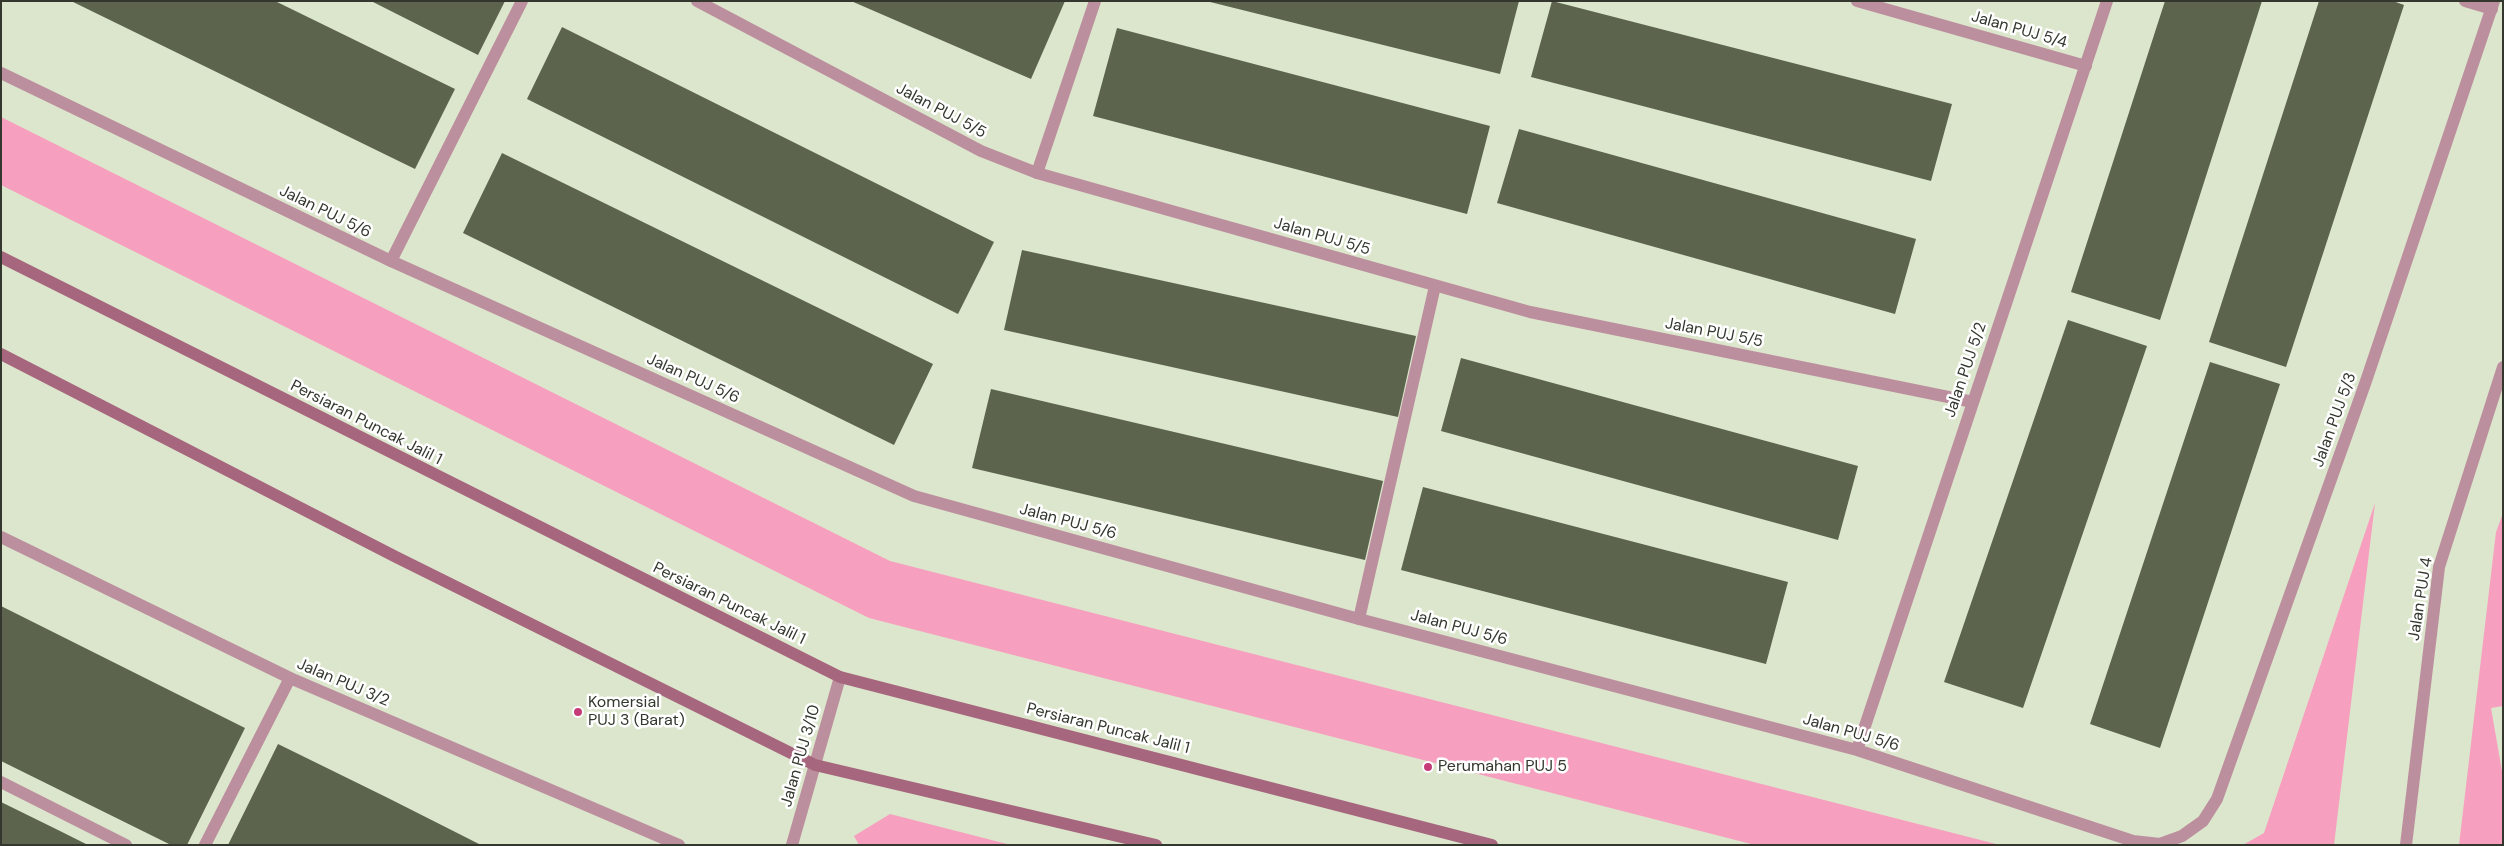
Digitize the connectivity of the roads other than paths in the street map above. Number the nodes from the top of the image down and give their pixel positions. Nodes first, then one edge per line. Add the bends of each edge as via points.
1 (522, 1) edge
2 (697, 1) edge
3 (1095, 1) edge
4 (1857, 1) edge
5 (2107, 1) edge
6 (2466, 1) edge
7 (2493, 5) edge
8 (2086, 66) junction
9 (1, 73) edge
10 (1037, 173) junction
11 (1, 257) edge
12 (391, 261) junction
13 (1435, 286) junction
14 (1, 354) edge
15 (2503, 367) edge
16 (1973, 402) junction
17 (1, 537) edge
18 (1359, 619) junction
19 (840, 676) junction
20 (290, 678) junction
21 (1857, 750) junction
22 (816, 765) junction
23 (1, 782) edge
24 (2182, 836) joint
25 (126, 845) edge
26 (205, 845) edge
27 (679, 845) edge
28 (792, 845) edge
29 (1156, 845) edge
30 (1492, 845) edge
31 (2406, 845) edge

1 - 12 street
2 - 10 street, Jalan PUJ 5/5 via 982,151
3 - 10 street
4 - 8 street, Jalan PUJ 5/4
5 - 8 street, Jalan PUJ 5/2
6 - 7 street
7 - 24 street, Jalan PUJ 5/3 via 2366,380 2217,798 2203,821
8 - 16 street, Jalan PUJ 5/2
9 - 12 street, Jalan PUJ 5/6
10 - 13 street, Jalan PUJ 5/5
11 - 19 main road, Persiaran Puncak Jalil 1
12 - 18 street, Jalan PUJ 5/6 via 914,496
13 - 16 street, Jalan PUJ 5/5 via 1530,312
13 - 18 street
14 - 22 main road via 396,557
15 - 31 street, Jalan PUJ 4 via 2440,567
16 - 21 street, Jalan PUJ 5/2
17 - 20 street, Jalan PUJ 3/2
18 - 21 street, Jalan PUJ 5/6
19 - 22 street, Jalan PUJ 3/10
19 - 30 main road, Persiaran Puncak Jalil 1
20 - 26 street
20 - 27 street, Jalan PUJ 3/2
21 - 24 street, Jalan PUJ 5/6 via 2133,841 2160,844
22 - 28 street, Jalan PUJ 3/10
22 - 29 main road
23 - 25 street

